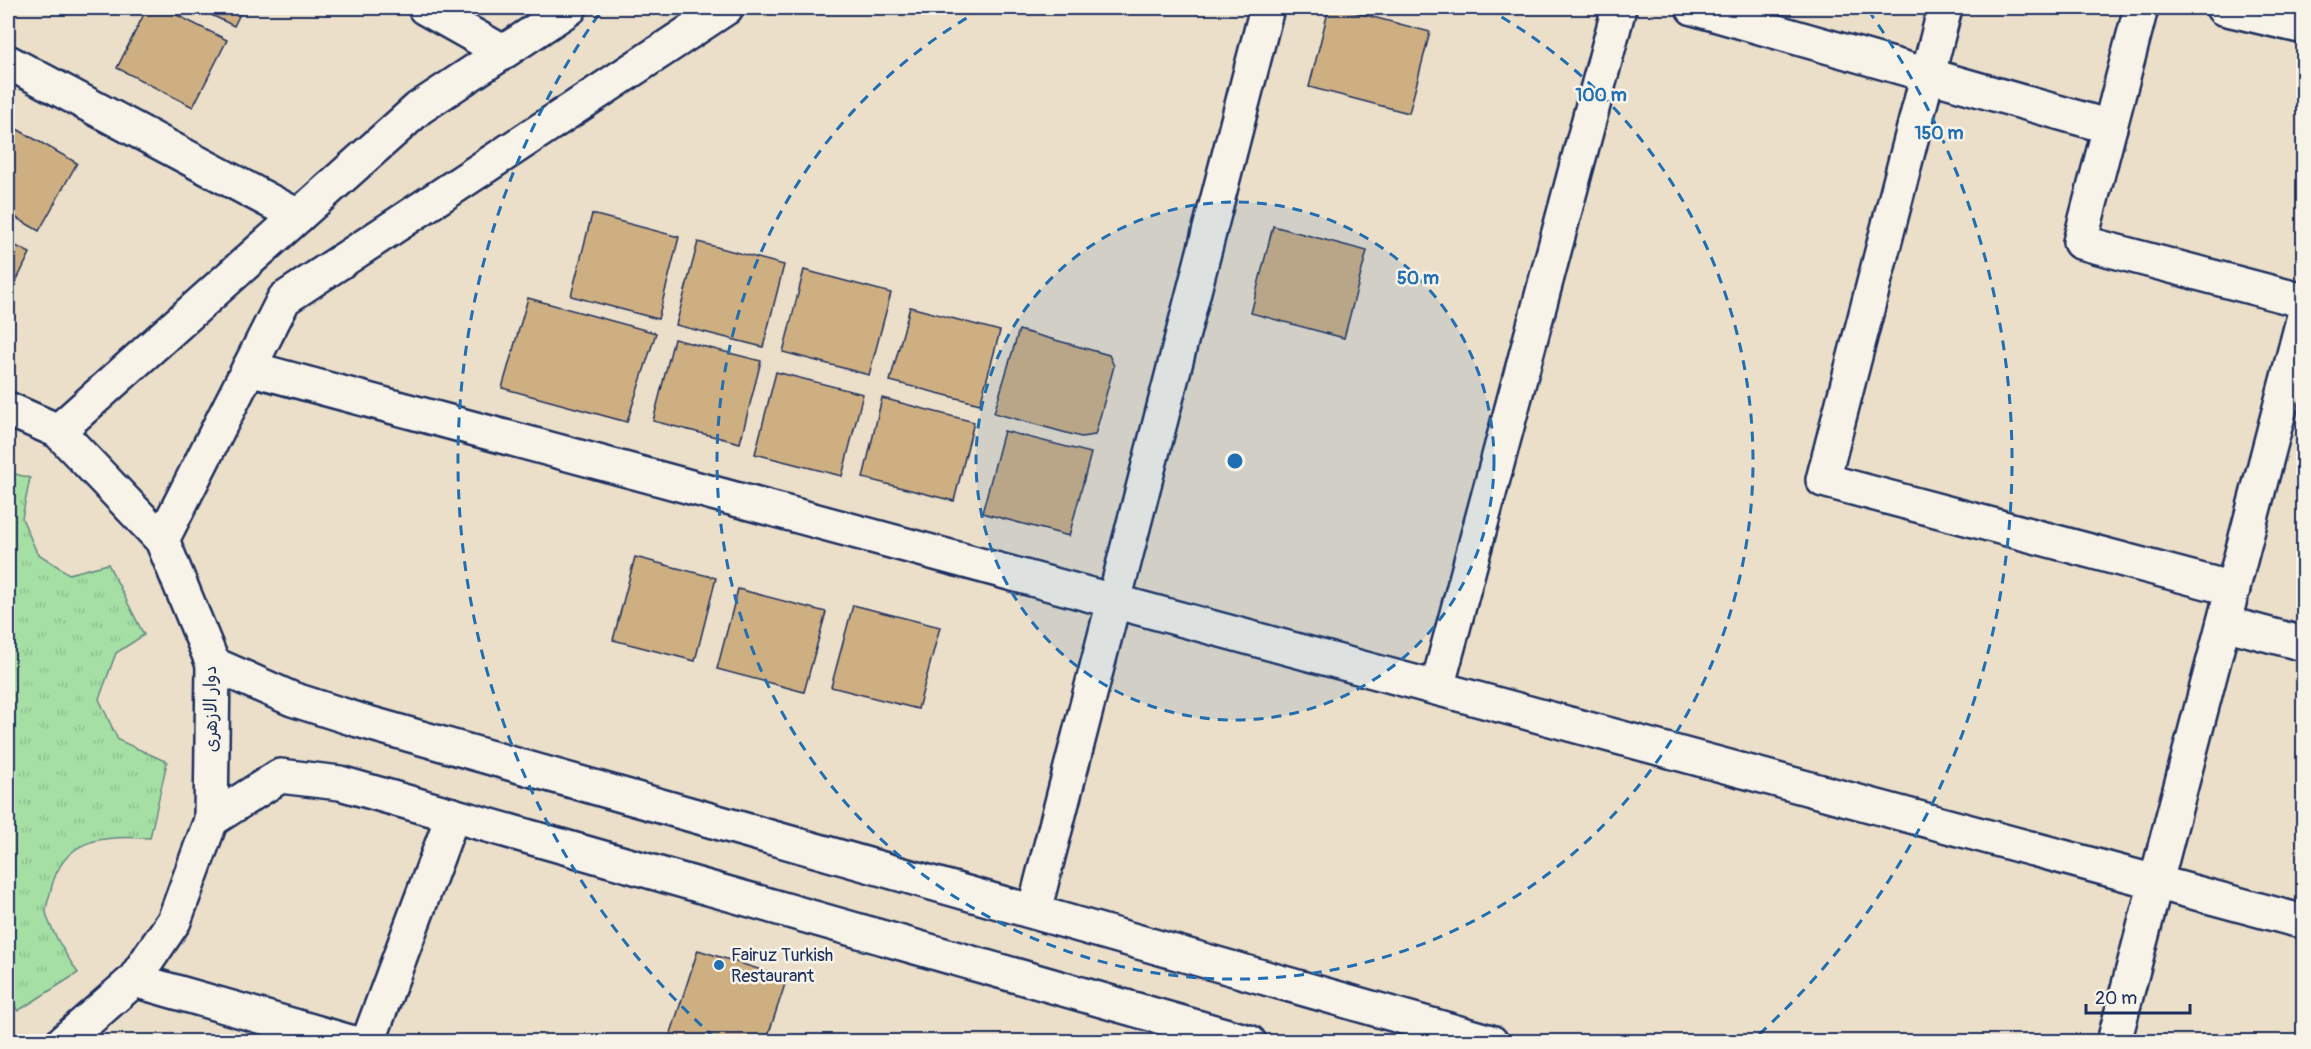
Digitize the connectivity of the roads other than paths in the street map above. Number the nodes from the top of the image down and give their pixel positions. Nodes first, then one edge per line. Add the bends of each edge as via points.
1 (425, 8) edge
2 (570, 8) edge
3 (726, 8) edge
4 (1267, 8) edge
5 (1619, 8) edge
6 (1693, 8) edge
7 (1945, 8) edge
8 (2142, 8) edge
9 (2223, 8) edge
10 (2304, 27) edge
11 (503, 52) junction
12 (8, 62) edge
13 (1928, 75) junction
14 (2110, 127) junction
15 (298, 216) junction
16 (2304, 301) edge
17 (2304, 316) edge
18 (249, 368) junction
19 (8, 409) edge
20 (58, 431) junction
21 (162, 540) junction
22 (2233, 590) junction
23 (1114, 601) junction
24 (2224, 623) junction
25 (2304, 644) edge
26 (213, 664) junction
27 (1437, 688) junction
28 (453, 815) junction
29 (212, 820) junction
30 (2157, 883) junction
31 (1034, 911) junction
32 (2304, 922) edge
33 (134, 980) junction
34 (63, 1041) edge
35 (350, 1041) edge
36 (368, 1041) edge
37 (1249, 1041) edge
38 (1491, 1041) edge
39 (2114, 1041) edge

1 - 11 street
2 - 11 street
3 - 18 street via 284,299
4 - 23 street
5 - 27 street
6 - 13 street
7 - 13 street
8 - 14 street
9 - 10 street
11 - 15 street via 419,108
12 - 15 street
13 - 14 street
13 - 22 street via 1823,480
14 - 16 street via 2080,242
15 - 20 street
17 - 22 street
18 - 21 street
18 - 23 street
19 - 20 street, دوار الازهری
20 - 21 street, دوار الازهری
21 - 26 street, دوار الازهری
22 - 24 street
23 - 27 street
23 - 31 street
24 - 25 street
24 - 30 street
26 - 29 street, دوار الازهری
26 - 31 street via 292,699 358,720
27 - 30 street
28 - 29 street via 340,783 280,776
28 - 36 street
28 - 37 street
29 - 33 street, دوار الازهری via 174,921
30 - 32 street
30 - 39 street
31 - 38 street
33 - 34 street, دوار الازهری
33 - 35 street

